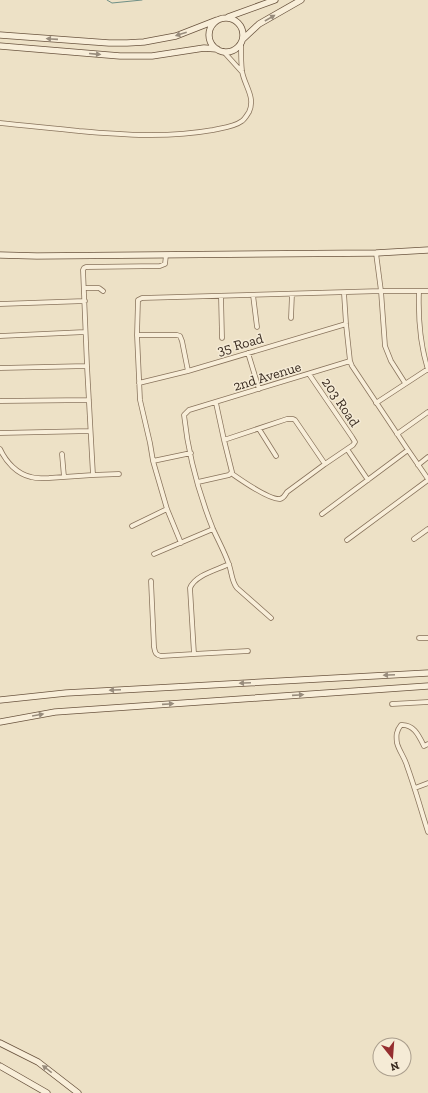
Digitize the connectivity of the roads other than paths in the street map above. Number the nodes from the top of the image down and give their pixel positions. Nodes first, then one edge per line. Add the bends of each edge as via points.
1 (274, 0) edge
2 (301, 0) edge
3 (228, 18) junction
4 (217, 20) junction
5 (0, 35) edge
6 (242, 41) junction
7 (0, 46) edge
8 (220, 50) junction
9 (242, 73) junction
10 (0, 124) edge
11 (428, 250) edge
12 (376, 253) junction
13 (0, 255) edge
14 (166, 255) junction
15 (84, 288) junction
16 (103, 291) dead end
17 (381, 291) junction
18 (418, 291) junction
19 (428, 291) edge
20 (344, 293) junction
21 (292, 294) junction
22 (253, 295) junction
23 (221, 296) junction
24 (85, 301) junction
25 (0, 304) edge
26 (291, 318) dead end
27 (346, 324) junction
28 (257, 327) dead end
29 (85, 332) junction
30 (0, 336) edge
31 (137, 336) junction
32 (222, 338) dead end
33 (248, 353) junction
34 (350, 361) junction
35 (427, 361) edge
36 (87, 366) junction
37 (0, 368) edge
38 (428, 370) edge
39 (188, 371) junction
40 (309, 374) junction
41 (139, 383) junction
42 (405, 383) junction
43 (259, 389) junction
44 (89, 400) junction
45 (0, 401) edge
46 (216, 402) junction
47 (376, 403) junction
48 (428, 412) edge
49 (259, 429) junction
50 (90, 431) junction
51 (0, 433) edge
52 (397, 434) junction
53 (224, 440) junction
54 (0, 449) edge
55 (347, 449) junction
56 (408, 450) junction
57 (191, 453) junction
58 (62, 454) dead end
59 (276, 456) dead end
60 (428, 457) edge
61 (153, 461) junction
62 (325, 464) junction
63 (418, 465) junction
64 (119, 474) dead end
65 (231, 474) junction
66 (93, 475) junction
67 (64, 477) junction
68 (368, 480) junction
69 (428, 480) edge
70 (198, 482) junction
71 (167, 509) junction
72 (322, 514) dead end
73 (132, 526) dead end
74 (213, 529) junction
75 (428, 529) edge
76 (414, 539) dead end
77 (347, 540) dead end
78 (181, 543) junction
79 (154, 554) dead end
80 (229, 564) junction
81 (150, 581) dead end
82 (271, 618) dead end
83 (418, 638) dead end
84 (428, 638) edge
85 (248, 651) dead end
86 (194, 654) junction
87 (428, 673) edge
88 (428, 686) edge
89 (0, 700) edge
90 (428, 702) edge
91 (392, 704) dead end
92 (0, 722) edge
93 (428, 744) edge
94 (428, 783) edge
95 (415, 788) junction
96 (428, 832) edge
97 (0, 1043) edge
98 (0, 1066) edge
99 (48, 1093) edge
100 (78, 1093) edge

1 - 3 street
6 -> 2 street via 258,24
3 - 4 street
3 - 6 street via 239,22 244,33
4 -> 5 street via 176,36 127,43
4 - 8 street via 209,35 213,46
6 - 8 street via 238,48 228,52
6 - 9 street
7 -> 8 street via 120,56 152,56 204,48
8 - 9 street
9 - 10 street via 252,101 250,110 241,122 228,127 146,136
11 - 12 street
12 - 14 street
12 - 17 street
13 - 14 street
14 - 15 street via 165,264 160,266 86,267 83,270
15 - 16 street via 99,288
15 - 24 street
17 - 18 street
17 - 20 street
17 - 42 street via 385,346
18 - 19 street
18 - 35 street via 420,336
20 - 21 street
20 - 27 street
21 - 22 street
21 - 26 street
22 - 23 street
22 - 28 street
23 - 31 street via 142,298 137,303
23 - 32 street
24 - 25 street
24 - 29 street
27 - 33 street, 35 Road
27 - 34 street
29 - 30 street
29 - 36 street
31 - 39 street via 180,336
31 - 41 street
33 - 39 street, 35 Road
33 - 43 street
34 - 40 street, 2nd Avenue
34 - 47 street
35 - 38 street
36 - 37 street
36 - 44 street
38 - 42 street
39 - 41 street, 35 Road
40 - 43 street, 2nd Avenue
40 - 55 street, 203 Road via 355,442
41 - 61 street via 140,400
42 - 47 street
43 - 46 street, 2nd Avenue
44 - 45 street
44 - 50 street
46 - 53 street
46 - 57 street, 2nd Avenue via 189,410 184,415
47 - 52 street
48 - 52 street
49 - 53 street
49 - 59 street
49 - 62 street via 287,419 295,420
50 - 51 street
50 - 66 street
52 - 56 street
53 - 65 street
54 - 67 street via 10,465 24,475 31,478
55 - 62 street
55 - 68 street
56 - 63 street
56 - 68 street
57 - 61 street
57 - 70 street
58 - 67 street
60 - 63 street
61 - 71 street
62 - 65 street via 280,498 260,492
63 - 69 street
64 - 66 street
65 - 70 street
66 - 67 street
68 - 72 street
69 - 77 street
70 - 74 street
71 - 73 street
71 - 78 street
74 - 78 street
74 - 80 street
75 - 76 street
78 - 79 street
80 - 82 street via 234,585
80 - 86 street via 197,578 190,588
81 - 86 street via 155,653 158,656
83 - 84 street
85 - 86 street
87 -> 89 street via 66,693
92 -> 88 street via 55,712
90 - 91 street
93 - 95 street via 424,746 416,730 404,725 397,730 398,744
94 - 95 street
95 - 96 street
100 -> 97 street via 38,1062
98 - 99 street

